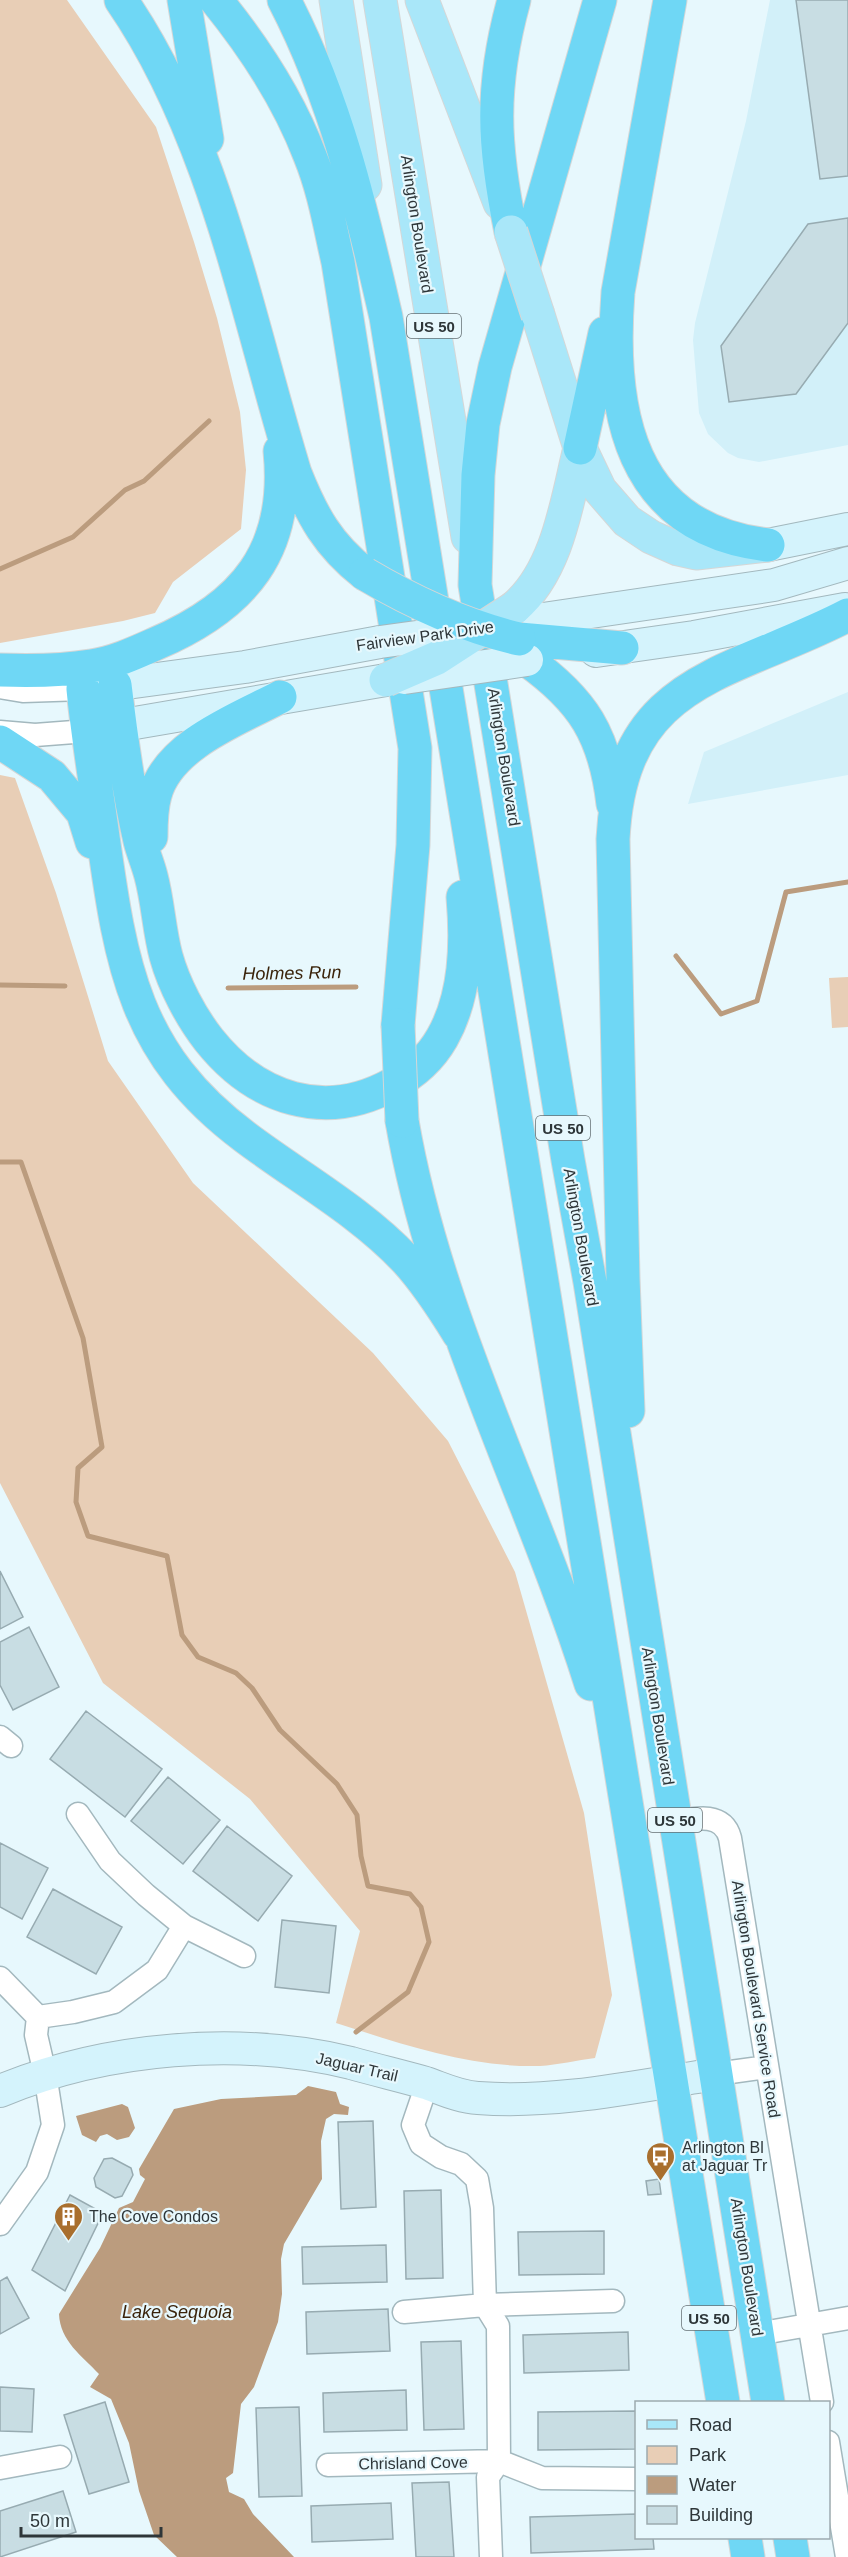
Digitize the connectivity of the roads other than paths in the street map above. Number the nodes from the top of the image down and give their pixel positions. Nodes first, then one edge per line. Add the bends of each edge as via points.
1 (121, 0) edge
2 (216, 0) edge
3 (284, 0) edge
4 (336, 0) edge
5 (380, 0) edge
6 (422, 0) edge
7 (514, 0) edge
8 (600, 0) edge
9 (670, 0) edge
10 (185, 6) edge
11 (511, 232) junction
12 (227, 238) junction
13 (623, 258) junction
14 (386, 317) junction
15 (273, 399) junction
16 (580, 448) junction
17 (848, 529) edge
18 (768, 545) junction
19 (848, 563) edge
20 (476, 585) junction
21 (848, 608) edge
22 (848, 615) edge
23 (481, 628) junction
24 (519, 632) junction
25 (622, 648) joint
26 (0, 670) edge
27 (386, 680) junction
28 (115, 685) junction
29 (0, 687) edge
30 (83, 689) junction
31 (280, 697) junction
32 (448, 699) junction
33 (120, 726) junction
34 (87, 731) junction
35 (0, 732) edge
36 (0, 742) edge
37 (615, 814) junction
38 (151, 875) junction
39 (112, 900) junction
40 (459, 1334) junction
41 (566, 1424) junction
42 (634, 1565) junction
43 (78, 1814) dead end
44 (675, 1822) junction
45 (632, 1834) junction
46 (184, 1926) junction
47 (244, 1956) dead end
48 (0, 1978) edge
49 (38, 2017) junction
50 (766, 2067) junction
51 (716, 2074) junction
52 (25, 2077) edge
53 (671, 2081) junction
54 (427, 2084) junction
55 (0, 2091) edge
56 (0, 2224) edge
57 (613, 2301) dead end
58 (485, 2305) junction
59 (404, 2312) dead end
60 (848, 2318) edge
61 (808, 2325) junction
62 (757, 2334) junction
63 (723, 2401) edge
64 (768, 2401) edge
65 (822, 2401) edge
66 (830, 2454) edge
67 (60, 2457) dead end
68 (499, 2461) junction
69 (328, 2465) dead end
70 (0, 2468) edge
71 (635, 2479) edge
72 (745, 2539) edge
73 (790, 2539) edge
74 (490, 2557) edge
75 (748, 2557) edge
76 (793, 2557) edge
77 (847, 2557) edge

1 - 12 highway via 155,54 183,114
2 - 40 highway, bridge via 271,74 311,156 338,262 415,748 413,845 398,1025 402,1120 412,1179
3 - 14 highway via 318,71 334,116
4 - 14 main road, US 50
5 - 20 main road, Arlington Boulevard / US 50
6 - 11 main road
7 - 11 highway via 498,72 496,112 497,154
8 - 20 highway via 495,367 479,465
9 - 13 highway
10 - 12 highway
11 - 16 main road, bridge
12 - 15 highway
13 - 16 highway
13 - 18 highway via 616,325 617,368 622,409 640,466 664,499 681,513 739,542
14 - 32 highway, US 50
15 - 23 highway, bridge via 307,503 342,555 365,574 426,608
15 - 26 highway via 281,461 277,523 255,573 233,596 212,614 133,654 92,666
16 - 18 main road via 600,490 613,507 651,537 696,553
16 - 24 main road via 561,522 546,565 529,592
17 - 18 main road
19 - 24 main road, Fairview Park Drive via 774,585
20 - 42 highway, Arlington Boulevard / US 50
21 - 25 main road
22 - 37 highway via 737,662 678,696 644,732 630,757
23 - 24 highway, bridge
23 - 24 main road, bridge
23 - 27 main road, bridge via 421,667
23 - 28 main road, Fairview Park Drive, bridge
24 - 25 highway
24 - 27 main road, Fairview Park Drive, bridge
24 - 37 highway via 549,676 590,722 601,744
27 - 31 main road, Fairview Park Drive
28 - 30 main road, Fairview Park Drive
28 - 33 highway
29 - 30 street, Fairview Park Drive via 23,691
30 - 34 highway
31 - 33 main road, Fairview Park Drive
31 - 38 highway via 204,736 164,774 155,794 152,816
32 - 38 highway via 445,769 463,889 464,951 452,1014 442,1038 414,1073 359,1099 335,1103 286,1097 250,1080 208,1039 176,982 166,956
32 - 41 highway, US 50
33 - 34 main road, Fairview Park Drive
33 - 38 highway via 140,841
34 - 35 street, Fairview Park Drive via 35,735
34 - 39 highway
36 - 39 highway via 52,776 83,813
37 - 42 highway via 623,1278
39 - 40 highway via 128,979 148,1027 191,1088 226,1122 365,1224 406,1260
40 - 45 highway via 557,1583 605,1730
41 - 45 highway, US 50
41 - 51 highway via 603,1516 691,2055 695,2063
42 - 44 highway, Arlington Boulevard / US 50
43 - 46 street via 110,1861
44 - 50 street, Arlington Boulevard Service Road via 711,1819 728,1833
44 - 51 highway, Arlington Boulevard / US 50
45 - 53 highway, US 50
46 - 47 street
46 - 49 street via 157,1970 114,2002
48 - 49 street
49 - 52 street
50 - 51 street
50 - 61 street, Arlington Boulevard Service Road
51 - 53 main road, Jaguar Trail
51 - 62 highway, Arlington Boulevard / US 50
52 - 54 main road, Jaguar Trail via 125,2056 243,2050 349,2063
52 - 55 main road, Jaguar Trail
52 - 56 street via 53,2125 37,2172
53 - 54 main road, Jaguar Trail via 513,2100 475,2098
53 - 63 highway, US 50
54 - 58 street, Chrisland Cove via 413,2125 421,2144 461,2164 477,2179 482,2208
57 - 58 street
58 - 59 street
58 - 68 street, Chrisland Cove via 498,2326
60 - 61 street
61 - 62 street
61 - 65 street, Arlington Boulevard Service Road
62 - 64 highway, Arlington Boulevard / US 50
66 - 77 street
67 - 70 street
68 - 69 street, Chrisland Cove
68 - 71 street, Chrisland Cove via 542,2478
68 - 74 street, Chrisland Cove via 488,2477
72 - 75 highway
73 - 76 highway

